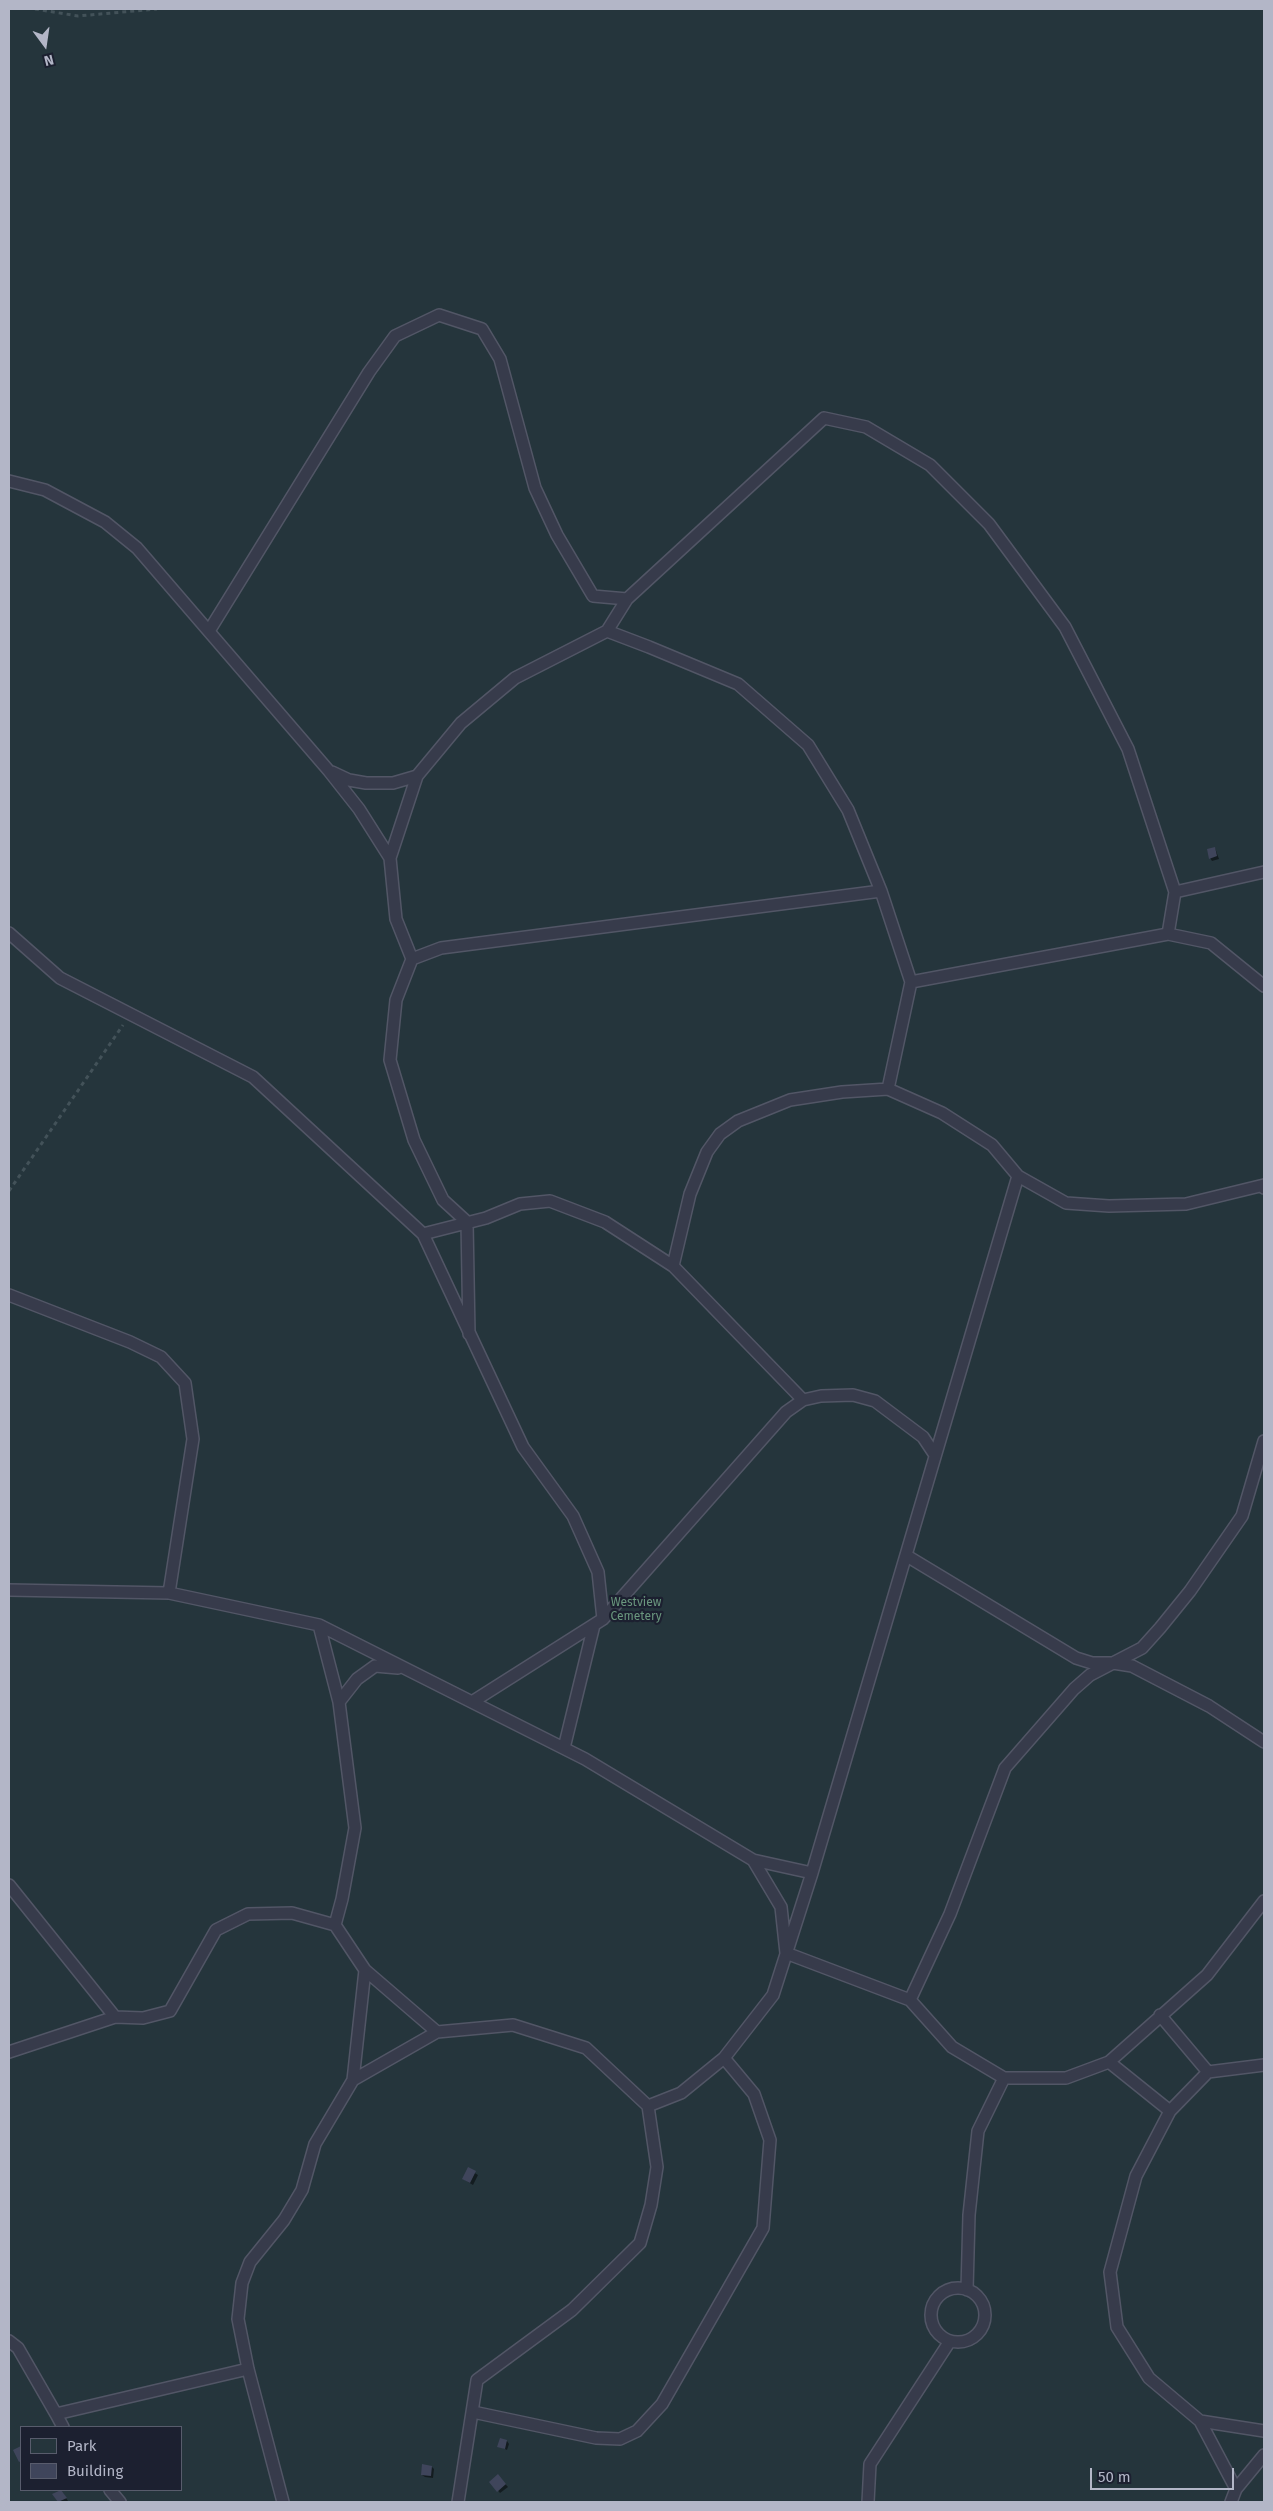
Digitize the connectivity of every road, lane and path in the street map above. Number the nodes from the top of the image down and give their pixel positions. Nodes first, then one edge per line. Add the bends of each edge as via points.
1 (35, 9) edge
2 (157, 9) edge
3 (9, 481) edge
4 (627, 599) junction
5 (208, 631) junction
6 (607, 631) junction
7 (329, 771) junction
8 (417, 776) junction
9 (390, 858) junction
10 (1264, 872) edge
11 (881, 891) junction
12 (1175, 892) junction
13 (9, 933) edge
14 (1168, 934) junction
15 (412, 959) junction
16 (911, 982) junction
17 (1264, 986) edge
18 (131, 1015) junction
19 (888, 1089) junction
20 (1018, 1176) junction
21 (1264, 1186) edge
22 (9, 1191) edge
23 (467, 1222) junction
24 (423, 1234) junction
25 (673, 1266) junction
26 (9, 1295) edge
27 (470, 1334) junction
28 (803, 1400) junction
29 (1264, 1441) edge
30 (935, 1455) junction
31 (908, 1556) junction
32 (9, 1590) edge
33 (169, 1593) junction
34 (598, 1622) junction
35 (320, 1625) junction
36 (1113, 1663) junction
37 (405, 1668) junction
38 (339, 1702) junction
39 (472, 1702) junction
40 (1264, 1742) edge
41 (564, 1748) junction
42 (753, 1860) junction
43 (812, 1873) junction
44 (9, 1885) edge
45 (1264, 1901) edge
46 (335, 1925) junction
47 (786, 1953) junction
48 (365, 1970) junction
49 (910, 2000) junction
50 (1160, 2015) junction
51 (114, 2017) junction
52 (437, 2032) junction
53 (9, 2052) edge
54 (724, 2058) junction
55 (1109, 2062) junction
56 (1264, 2065) edge
57 (1208, 2072) junction
58 (1004, 2078) junction
59 (353, 2080) junction
60 (648, 2106) junction
61 (1170, 2111) junction
62 (967, 2290) junction
63 (9, 2341) edge
64 (950, 2341) junction
65 (248, 2369) junction
66 (473, 2412) junction
67 (56, 2414) junction
68 (1200, 2421) junction
69 (62, 2426) edge
70 (1264, 2432) edge
71 (1264, 2455) edge
72 (1236, 2489) junction
73 (111, 2491) edge
74 (120, 2502) edge
75 (283, 2502) edge
76 (458, 2502) edge
77 (868, 2502) edge
78 (1231, 2502) edge

1 - 2 path via 78,16
3 - 5 lane via 45,490 106,522 137,548
4 - 5 lane via 593,596 557,535 535,488 500,359 482,329 439,315 395,336
4 - 6 lane
4 - 12 lane via 824,418 866,427 930,465 989,524 1065,627 1128,749
5 - 7 lane
6 - 8 lane via 515,678 461,723
6 - 11 lane via 738,684 808,745 848,810
7 - 8 lane via 366,783 392,783
7 - 9 lane via 359,809
8 - 9 lane
9 - 15 lane via 396,919
10 - 12 lane
11 - 15 lane via 442,948
11 - 16 lane
12 - 14 lane
13 - 18 lane via 60,978
14 - 16 lane
14 - 17 lane via 1211,943
15 - 23 lane via 396,1000 390,1060 414,1140 443,1200
16 - 19 lane
18 - 22 path
18 - 24 lane via 253,1077
19 - 20 lane via 942,1113 992,1145
19 - 25 lane via 790,1100 738,1120 720,1134 707,1152 690,1194
20 - 21 lane via 1066,1203 1109,1206 1186,1204
20 - 30 lane
23 - 24 lane
23 - 25 lane via 520,1204 550,1201 605,1222
23 - 27 lane
24 - 27 lane
25 - 28 lane
26 - 33 lane via 138,1346 161,1358 185,1384 193,1439
27 - 34 lane via 523,1447 573,1516 598,1572
28 - 30 lane via 853,1394 875,1401 923,1437
28 - 34 lane via 786,1412
29 - 36 lane via 1242,1516 1160,1628 1142,1648
30 - 31 lane
31 - 36 lane via 1076,1658 1092,1663
31 - 43 lane
32 - 33 lane
33 - 35 lane
34 - 39 lane
34 - 41 lane
35 - 37 lane
35 - 38 lane
36 - 40 lane via 1145,1671 1209,1706
36 - 49 lane via 1074,1688 1005,1768 950,1914
37 - 38 lane via 375,1666 357,1678
37 - 39 lane
38 - 46 lane via 355,1828
39 - 41 lane
41 - 42 lane
42 - 43 lane
42 - 47 lane via 781,1907
43 - 47 lane
44 - 51 lane
45 - 50 lane via 1207,1975
46 - 48 lane
46 - 51 lane via 292,1913 248,1914 216,1930 170,2011 143,2018
47 - 49 lane
47 - 54 lane via 773,1995
48 - 52 lane
48 - 59 lane
49 - 58 lane via 952,2047
50 - 55 lane
50 - 57 lane
51 - 53 lane
52 - 59 lane
52 - 60 lane via 513,2026 586,2048
54 - 60 lane via 681,2093
54 - 66 lane via 754,2094 770,2140 763,2228 662,2404 637,2431 620,2439 596,2438
55 - 58 lane via 1066,2078
55 - 61 lane
56 - 57 lane
57 - 61 lane
58 - 62 lane via 978,2131 969,2214
59 - 65 lane via 315,2144 302,2190 284,2220 250,2262 242,2283 238,2319
60 - 66 lane via 657,2167 652,2205 640,2242 572,2310 477,2380
61 - 68 lane via 1136,2176 1110,2272 1117,2327 1148,2378
62 - 64 lane via 984,2304 985,2322 982,2330 968,2341
62 - 64 lane via 954,2288 946,2291 933,2304 932,2322 942,2337
63 - 67 lane via 18,2348
64 - 77 lane via 870,2464
65 - 67 lane
65 - 75 lane
66 - 76 lane
67 - 69 lane
68 - 70 lane
68 - 72 lane
71 - 72 lane
72 - 78 lane
73 - 74 lane

